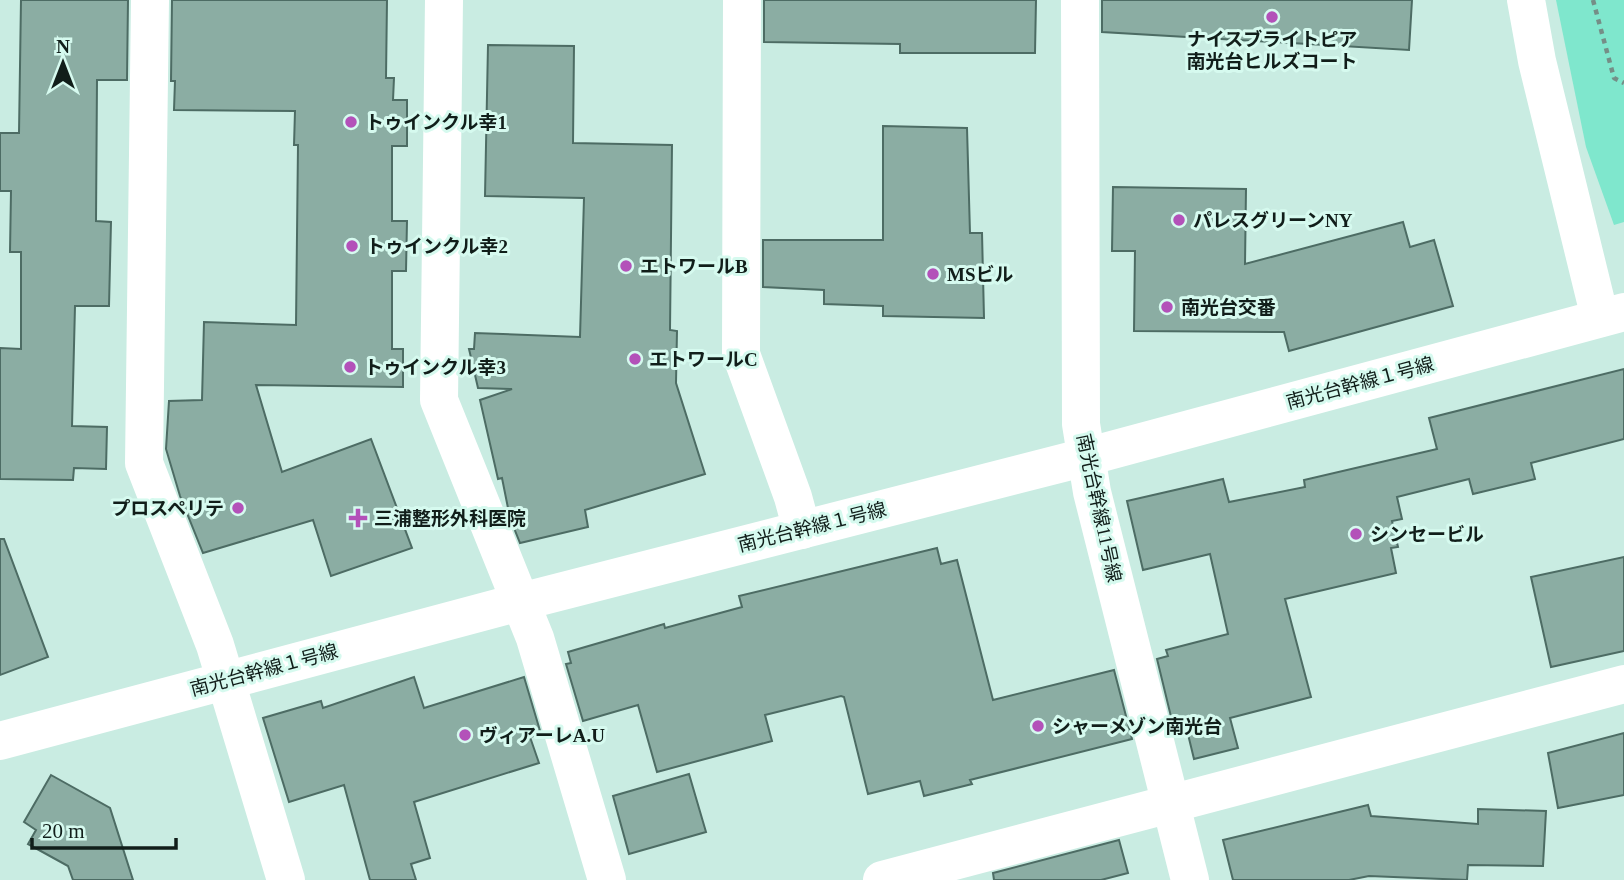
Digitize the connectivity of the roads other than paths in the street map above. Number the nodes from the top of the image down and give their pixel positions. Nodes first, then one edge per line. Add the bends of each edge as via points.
1 (150, 0) edge
2 (444, 0) edge
3 (743, 0) edge
4 (1080, 0) edge
5 (1526, 0) edge
6 (1612, 316) edge
7 (1086, 457) junction
8 (802, 530) junction
9 (520, 602) junction
10 (227, 681) junction
11 (1624, 684) edge
12 (0, 741) edge
13 (1170, 804) junction
14 (286, 880) edge
15 (607, 880) edge
16 (882, 880) edge
17 (1190, 880) edge

1 - 10 street via 144,463
2 - 9 street via 439,400
3 - 8 street via 741,354
4 - 7 street, 南光台幹線11号線 via 1081,424
5 - 6 street via 1536,61
6 - 7 street, 南光台幹線１号線
7 - 8 street, 南光台幹線１号線
7 - 13 street, 南光台幹線11号線
8 - 9 street, 南光台幹線１号線
9 - 10 street, 南光台幹線１号線
9 - 15 street via 535,638
10 - 12 street, 南光台幹線１号線
10 - 14 street
11 - 13 street
13 - 16 street
13 - 17 street, 南光台幹線11号線

